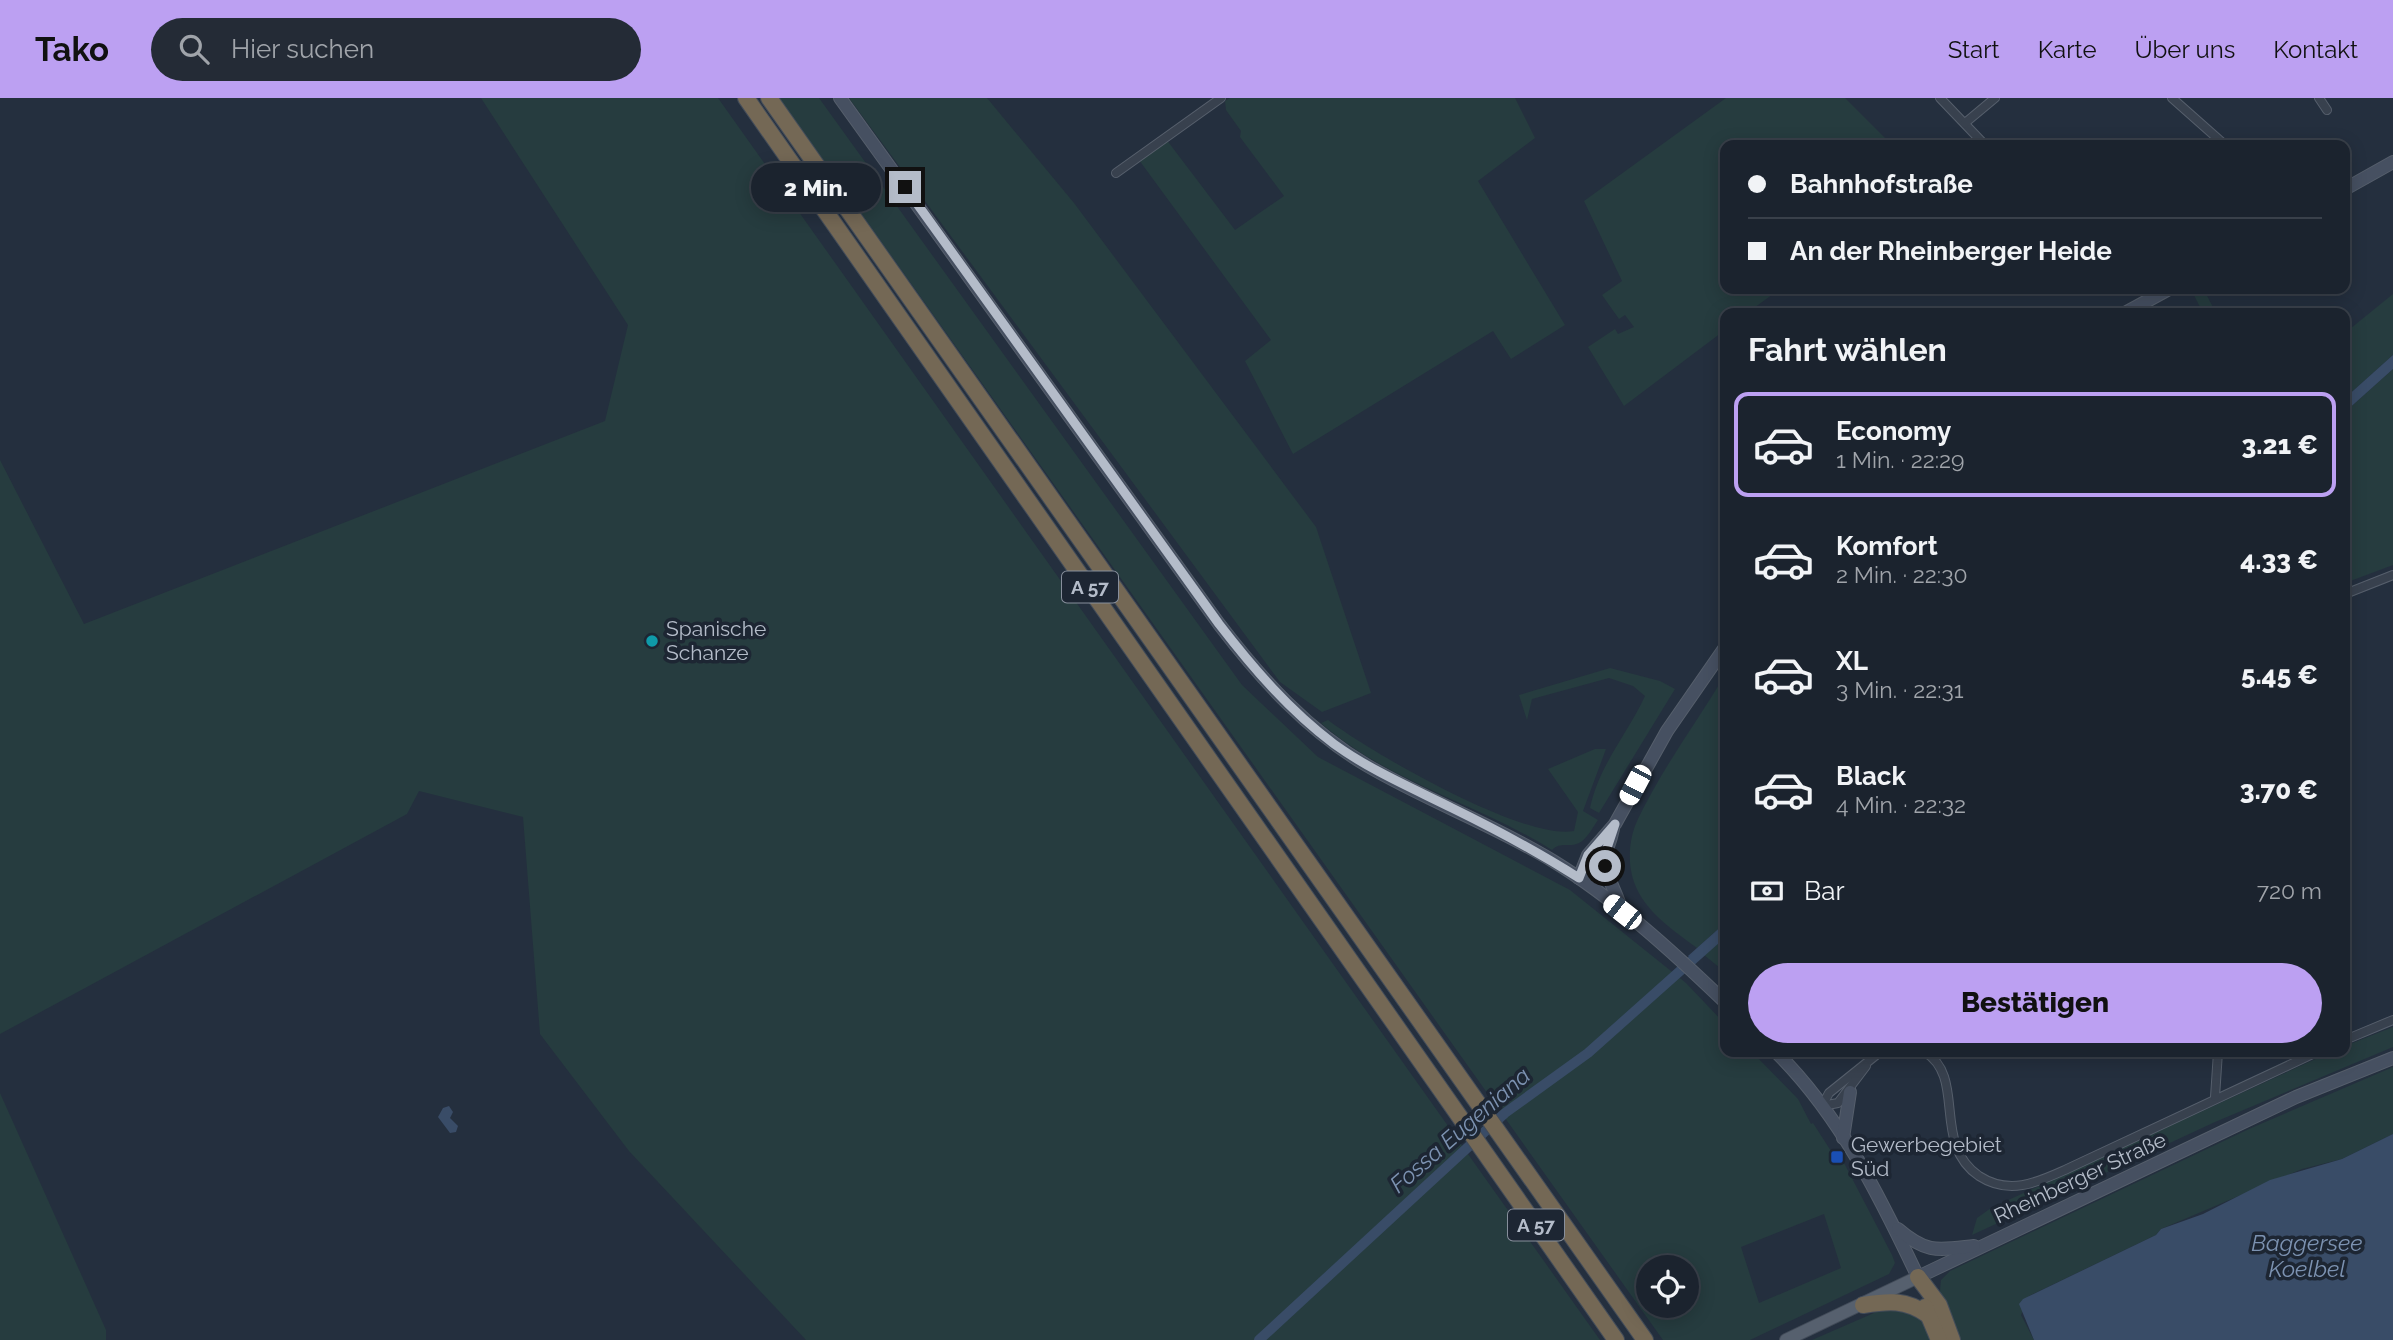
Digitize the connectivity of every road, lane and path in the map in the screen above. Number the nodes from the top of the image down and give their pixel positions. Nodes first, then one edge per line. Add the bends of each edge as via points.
1 (746, 98) edge
2 (769, 98) edge
3 (840, 98) edge
4 (1221, 98) edge
5 (1940, 98) edge
6 (1995, 98) edge
7 (2172, 98) edge
8 (2319, 98) edge
9 (2327, 110) dead end
10 (1965, 123) junction
11 (1980, 140) edge
12 (2219, 140) edge
13 (2393, 162) edge
14 (1116, 173) dead end
15 (2350, 186) edge
16 (2160, 294) edge
17 (2134, 308) edge
18 (2393, 575) edge
19 (2350, 592) edge
20 (1720, 655) edge
21 (1615, 824) junction
22 (1604, 857) junction
23 (1579, 878) junction
24 (1622, 912) junction
25 (1720, 997) edge
26 (2393, 1020) edge
27 (2350, 1038) edge
28 (1780, 1057) edge
29 (1871, 1057) joint
30 (1931, 1057) edge
31 (2218, 1057) edge
32 (2306, 1057) edge
33 (2393, 1058) edge
34 (1850, 1092) junction
35 (2215, 1097) junction
36 (1822, 1106) junction
37 (1843, 1138) junction
38 (1893, 1225) junction
39 (1985, 1244) junction
40 (1918, 1277) junction
41 (1863, 1305) junction
42 (1928, 1315) junction
43 (1616, 1340) edge
44 (1645, 1340) edge
45 (1786, 1340) edge
46 (1939, 1340) edge
47 (1952, 1340) edge

1 - 43 highway, A 57
2 - 44 highway, A 57
3 - 23 street via 1255,671 1334,743 1368,766
4 - 14 street
5 - 10 street
6 - 10 street
7 - 12 street
8 - 9 street
10 - 11 street
13 - 15 street
16 - 17 street
18 - 19 street
20 - 21 street via 1667,732
21 - 22 street
21 - 23 street via 1588,855
22 - 23 street
22 - 24 street via 1609,885
23 - 24 street
24 - 25 street
26 - 27 street
28 - 36 street
29 - 34 street
29 - 36 street via 1829,1093
30 - 35 street via 1943,1073 1950,1128 1959,1155 1973,1171 2002,1185 2031,1185
31 - 35 street
32 - 35 street
33 - 39 street, Rheinberger Straße via 2297,1097
34 - 36 street via 1838,1103
34 - 37 street
36 - 37 street
37 - 38 street
38 - 39 street via 1918,1246 1935,1250
38 - 40 street
39 - 40 street, Rheinberger Straße
40 - 41 main road, Rheinberger Straße
40 - 42 highway
40 - 47 highway via 1939,1305
41 - 42 highway via 1893,1301
41 - 45 main road, Rheinberger Straße
42 - 46 highway

